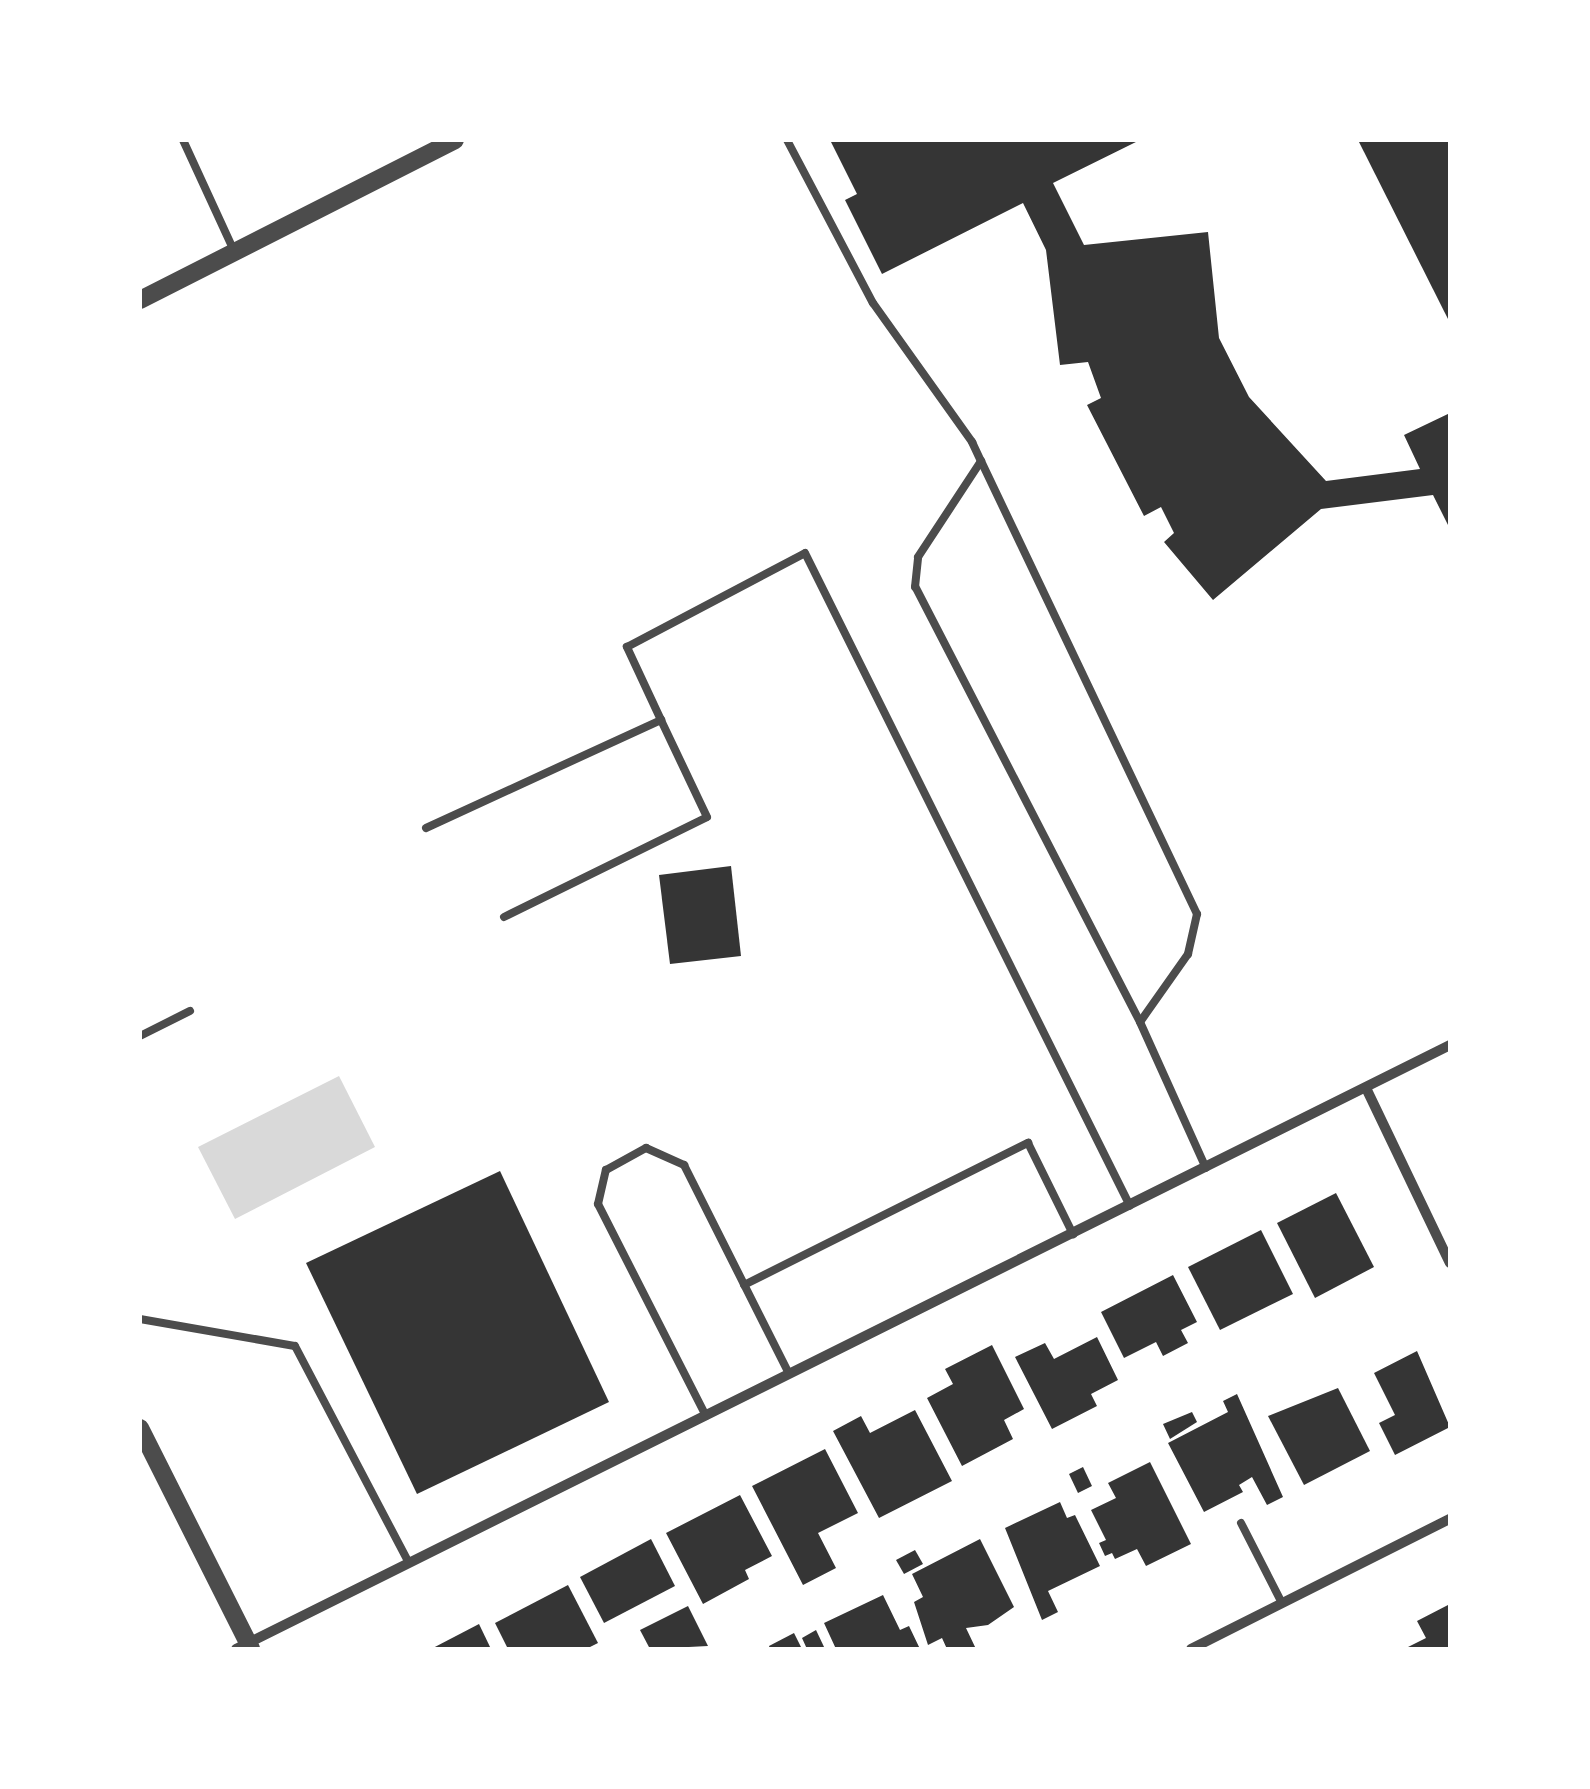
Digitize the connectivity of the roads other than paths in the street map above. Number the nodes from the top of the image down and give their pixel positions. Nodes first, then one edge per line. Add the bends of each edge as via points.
1 (183, 140) edge
2 (455, 140) edge
3 (787, 140) edge
4 (235, 253) junction
5 (140, 300) edge
6 (981, 461) junction
7 (662, 720) junction
8 (426, 828) dead end
9 (504, 917) dead end
10 (190, 1011) dead end
11 (1140, 1022) junction
12 (140, 1036) edge
13 (1450, 1046) edge
14 (1366, 1088) junction
15 (1206, 1168) junction
16 (1130, 1206) junction
17 (1073, 1234) junction
18 (1450, 1264) edge
19 (744, 1285) junction
20 (140, 1318) edge
21 (789, 1374) junction
22 (706, 1416) junction
23 (140, 1428) edge
24 (1450, 1519) edge
25 (1241, 1523) dead end
26 (409, 1563) junction
27 (1282, 1603) junction
28 (245, 1647) edge
29 (1190, 1649) edge

1 - 4 lane
2 - 4 street
3 - 6 lane via 873,303
4 - 5 street
6 - 11 lane via 1198,914 1188,954
6 - 11 lane via 918,556 915,587
7 - 8 lane
7 - 9 lane via 707,817
7 - 16 lane via 627,647 805,553
10 - 12 lane
11 - 15 lane
13 - 14 street
14 - 15 street
14 - 18 street
15 - 16 street
16 - 17 street
17 - 19 lane via 1028,1143
17 - 21 street
19 - 21 lane
19 - 22 lane via 684,1165 646,1148 606,1170 598,1204
20 - 26 lane via 295,1346
21 - 22 street
22 - 26 street
23 - 28 street
24 - 27 street
25 - 27 lane
26 - 28 street
27 - 29 street

